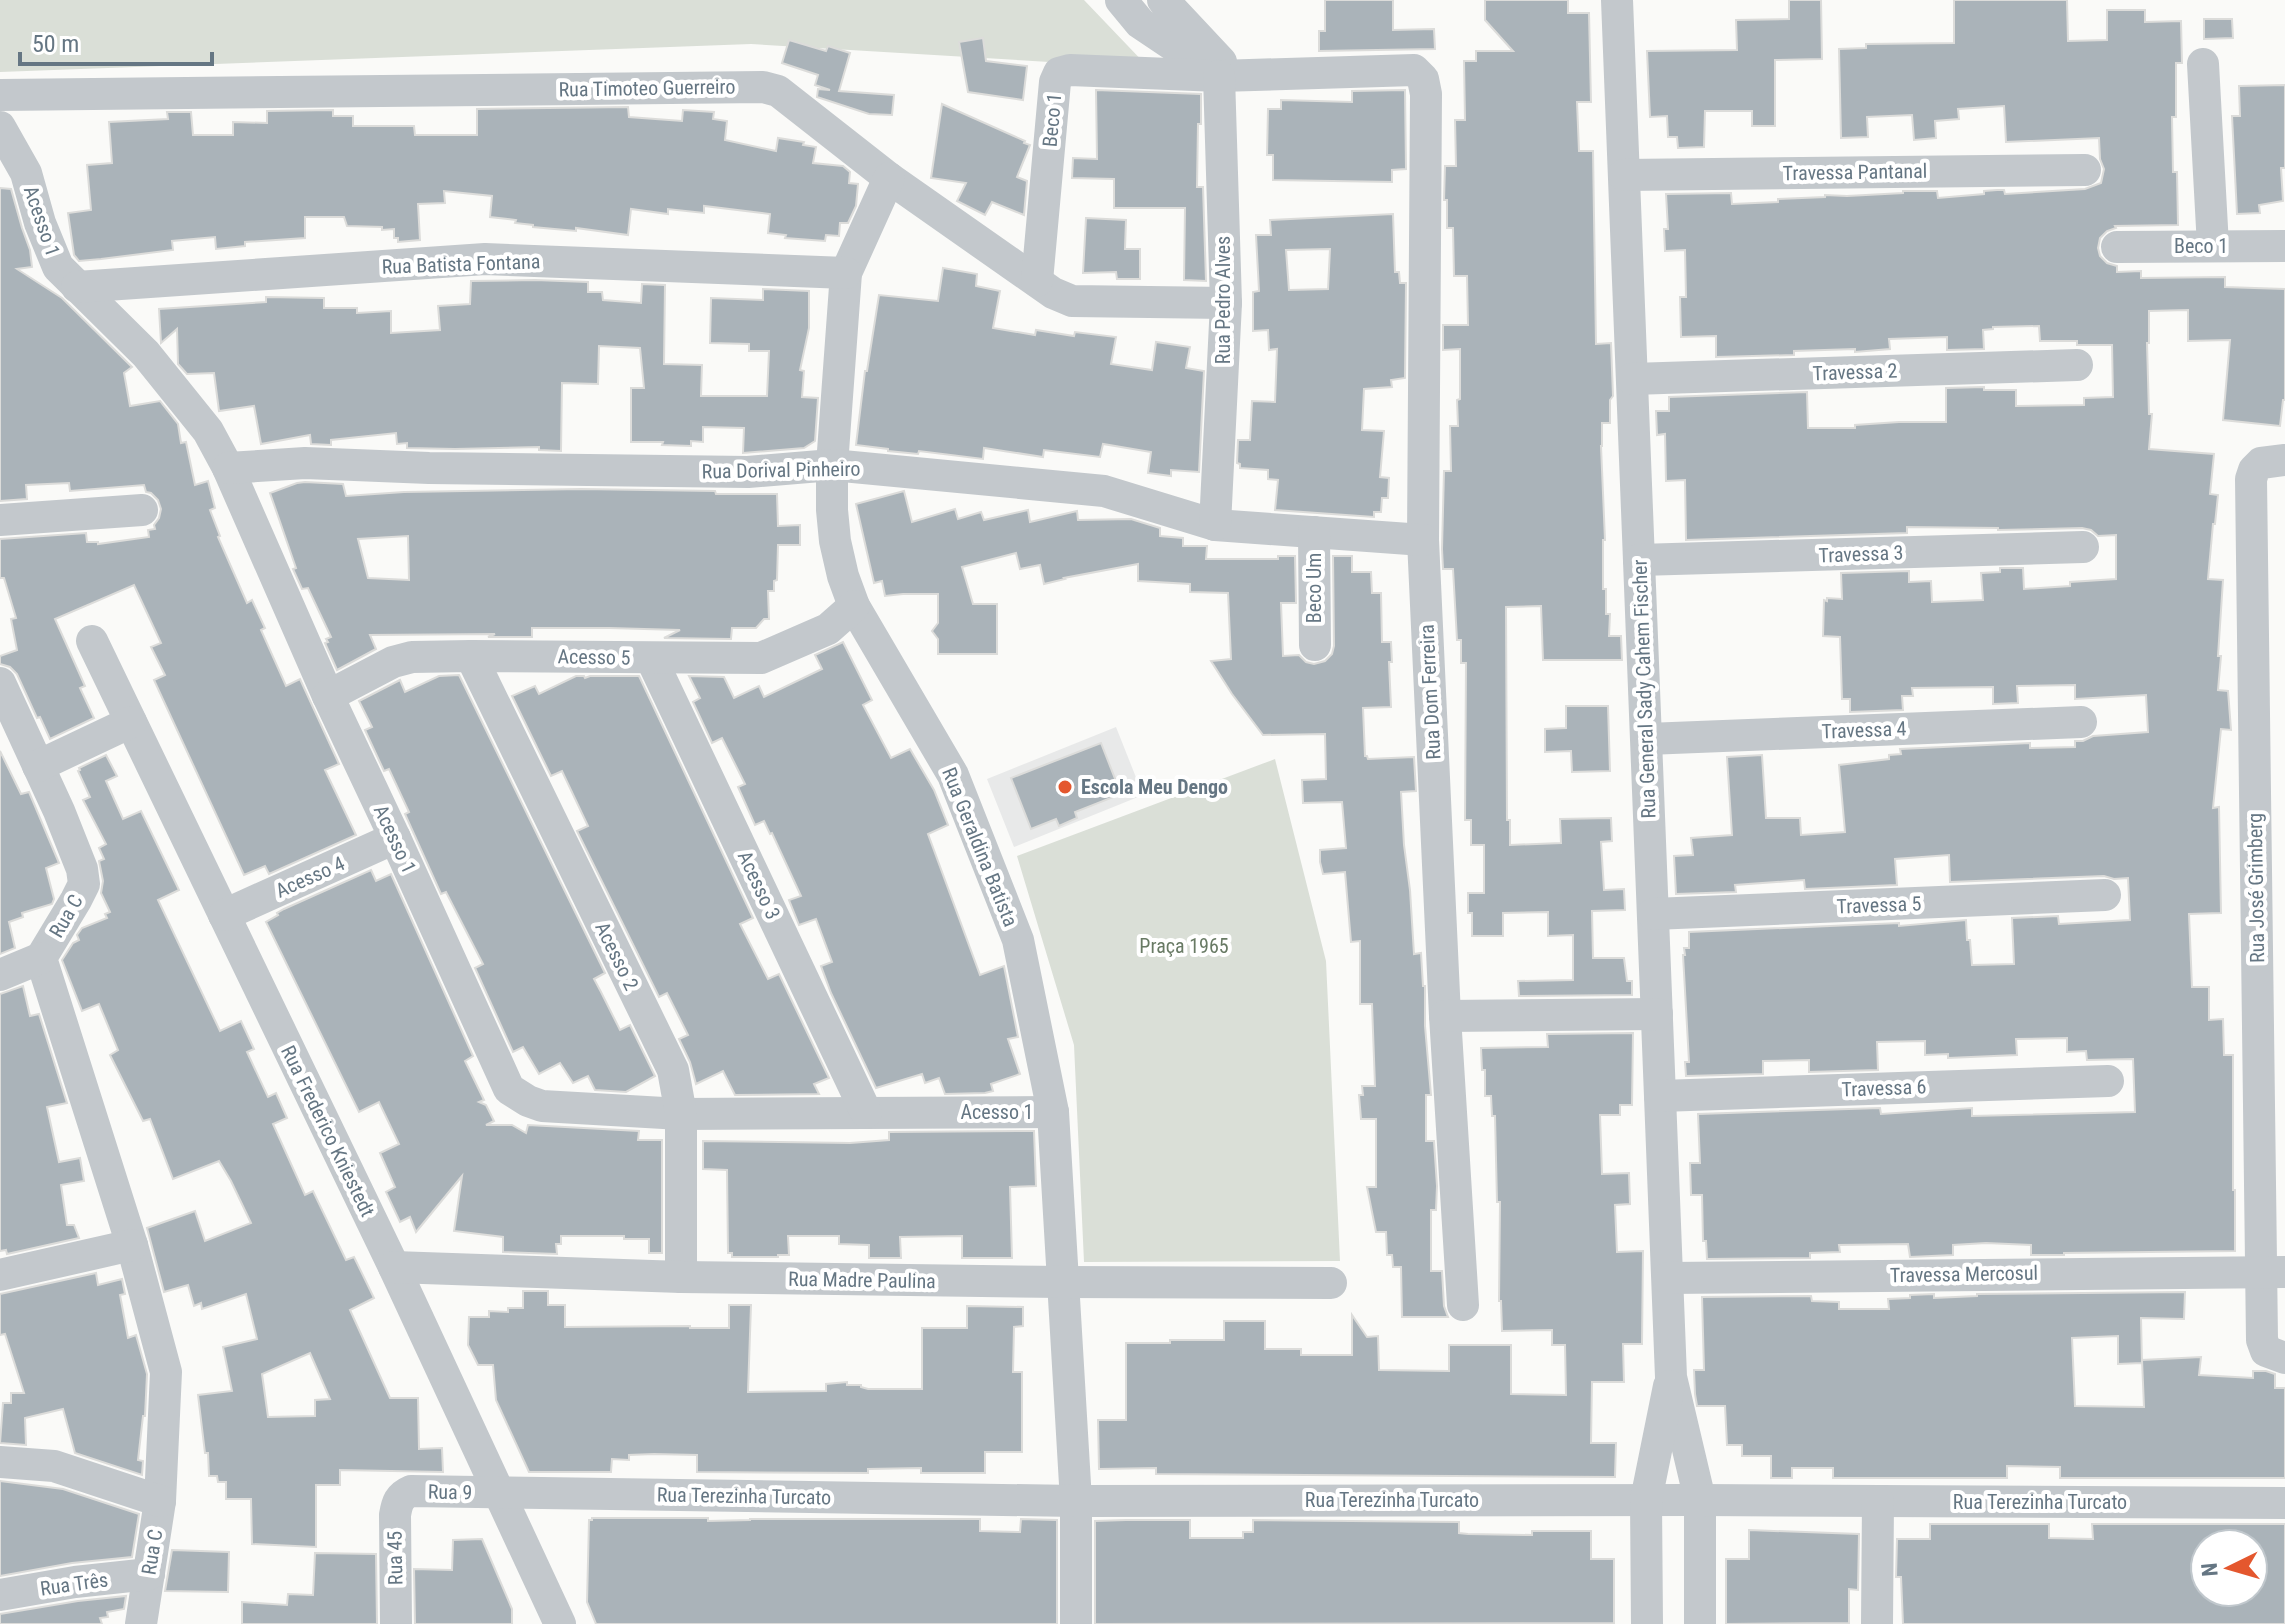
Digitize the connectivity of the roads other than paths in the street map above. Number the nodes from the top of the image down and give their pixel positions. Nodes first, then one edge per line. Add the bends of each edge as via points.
1 (1121, 0) edge
2 (1163, 0) edge
3 (1617, 0) edge
4 (2203, 64) dead end
5 (1227, 76) junction
6 (0, 95) edge
7 (0, 127) edge
8 (2085, 170) dead end
9 (1624, 175) junction
10 (889, 178) junction
11 (2213, 246) junction
12 (2285, 246) edge
13 (2117, 247) dead end
14 (846, 273) junction
15 (1037, 281) junction
16 (77, 287) junction
17 (1226, 303) junction
18 (2077, 365) dead end
19 (1632, 379) junction
20 (2285, 460) edge
21 (832, 465) junction
22 (228, 468) junction
23 (142, 510) dead end
24 (0, 520) edge
25 (1215, 525) junction
26 (1314, 532) junction
27 (1423, 540) junction
28 (2083, 547) dead end
29 (1639, 560) junction
30 (854, 606) junction
31 (92, 641) dead end
32 (1315, 645) dead end
33 (471, 656) junction
34 (651, 658) junction
35 (0, 683) edge
36 (328, 696) junction
37 (131, 722) junction
38 (2081, 722) dead end
39 (1647, 739) junction
40 (38, 766) junction
41 (395, 838) junction
42 (2105, 895) dead end
43 (1653, 914) junction
44 (224, 915) junction
45 (41, 958) junction
46 (0, 975) edge
47 (1657, 1014) junction
48 (1445, 1016) junction
49 (2108, 1081) dead end
50 (1660, 1096) junction
51 (866, 1112) junction
52 (1053, 1112) junction
53 (681, 1114) junction
54 (132, 1245) junction
55 (394, 1267) junction
56 (2273, 1272) edge
57 (0, 1275) edge
58 (681, 1277) junction
59 (1668, 1278) junction
60 (1063, 1282) junction
61 (1331, 1283) dead end
62 (1463, 1305) dead end
63 (2274, 1349) edge
64 (1671, 1377) junction
65 (0, 1462) edge
66 (499, 1493) junction
67 (403, 1495) joint
68 (1646, 1500) junction
69 (1700, 1500) junction
70 (160, 1501) junction
71 (1076, 1501) junction
72 (1878, 1501) junction
73 (2285, 1503) edge
74 (149, 1574) junction
75 (0, 1595) edge
76 (141, 1624) edge
77 (396, 1624) edge
78 (560, 1624) edge
79 (1076, 1624) edge
80 (1647, 1624) edge
81 (1700, 1624) edge
82 (1877, 1624) edge

1 - 5 street via 1140,23
2 - 5 street
3 - 9 street, Rua General Sady Cahem Fischer
4 - 11 street
5 - 15 street, Beco 1 via 1059,73
5 - 17 street, Rua Pedro Alves
5 - 27 street, Rua Dom Ferreira via 1414,70 1423,79
6 - 10 street, Rua Timoteo Guerreiro via 763,87 778,91
7 - 16 street, Acesso 1 via 26,173 58,267
8 - 9 street, Travessa Pantanal
9 - 19 street, Rua General Sady Cahem Fischer
10 - 14 street, Rua Geraldina Batista
10 - 15 street, Rua Timoteo Guerreiro
11 - 12 street, Beco 1
11 - 13 street, Beco 1
14 - 16 street, Rua Batista Fontana via 485,259
14 - 21 street, Rua Geraldina Batista
15 - 17 street, Rua Timoteo Guerreiro via 1072,301
16 - 22 street, Acesso 1 via 146,354 208,431
17 - 25 street, Rua Pedro Alves
18 - 19 street, Travessa 2
19 - 29 street, Rua General Sady Cahem Fischer
20 - 56 street, Rua José Grimberg via 2261,463 2251,479
21 - 22 street, Rua Dorival Pinheiro via 748,472 305,463
21 - 25 street, Rua Dorival Pinheiro via 1104,491
21 - 30 street, Rua Geraldina Batista via 835,541
22 - 36 street, Acesso 1
23 - 24 street
25 - 26 street, Rua Dorival Pinheiro
26 - 27 street, Rua Dorival Pinheiro
26 - 32 street, Beco Um
27 - 48 street, Rua Dom Ferreira
28 - 29 street, Travessa 3
29 - 39 street, Rua General Sady Cahem Fischer
30 - 34 street, Acesso 5 via 828,629 761,658
30 - 52 street, Rua Geraldina Batista via 953,775 1007,912 1018,940
31 - 37 street, Rua Frederico Kniestedt
33 - 34 street, Acesso 5
33 - 36 street, Acesso 5 via 393,662
33 - 53 street, Acesso 2 via 673,1070
34 - 51 street, Acesso 3
35 - 40 street, Rua C
36 - 41 street, Acesso 1
37 - 40 street
37 - 44 street, Rua Frederico Kniestedt
38 - 39 street, Travessa 4
39 - 43 street, Rua General Sady Cahem Fischer
40 - 45 street, Rua C via 84,884
41 - 44 street, Acesso 4
41 - 53 street, Acesso 1 via 509,1089 542,1106
42 - 43 street, Travessa 5
43 - 47 street, Rua General Sady Cahem Fischer
44 - 55 street, Rua Frederico Kniestedt
45 - 46 street
45 - 54 street, Rua C
47 - 48 street
47 - 50 street, Rua General Sady Cahem Fischer
48 - 62 street, Rua Dom Ferreira
49 - 50 street, Travessa 6
50 - 59 street, Rua General Sady Cahem Fischer
51 - 52 street, Acesso 1
51 - 53 street, Acesso 1
52 - 60 street, Rua Geraldina Batista
53 - 58 street, Acesso 2
54 - 57 street
54 - 70 street, Rua C via 166,1372
55 - 58 street, Rua Madre Paulina
55 - 66 street, Rua Frederico Kniestedt
56 - 59 street, Travessa Mercosul
56 - 63 street, Rua José Grimberg
58 - 60 street, Rua Madre Paulina
59 - 64 street, Rua General Sady Cahem Fischer
60 - 61 street, Rua Madre Paulina
60 - 71 street, Rua Geraldina Batista
64 - 68 street
64 - 69 street
65 - 70 street via 54,1466
66 - 67 street, Rua 9
66 - 71 street, Rua Terezinha Turcato
66 - 78 street, Rua Frederico Kniestedt
67 - 77 street, Rua 45 via 395,1515
68 - 69 street, Rua Terezinha Turcato
68 - 71 street, Rua Terezinha Turcato
68 - 80 street
69 - 72 street, Rua Terezinha Turcato
69 - 81 street
70 - 74 street, Rua C
71 - 79 street, Rua Geraldina Batista
72 - 73 street, Rua Terezinha Turcato
72 - 82 street
74 - 75 street, Rua Três
74 - 76 street, Rua C

